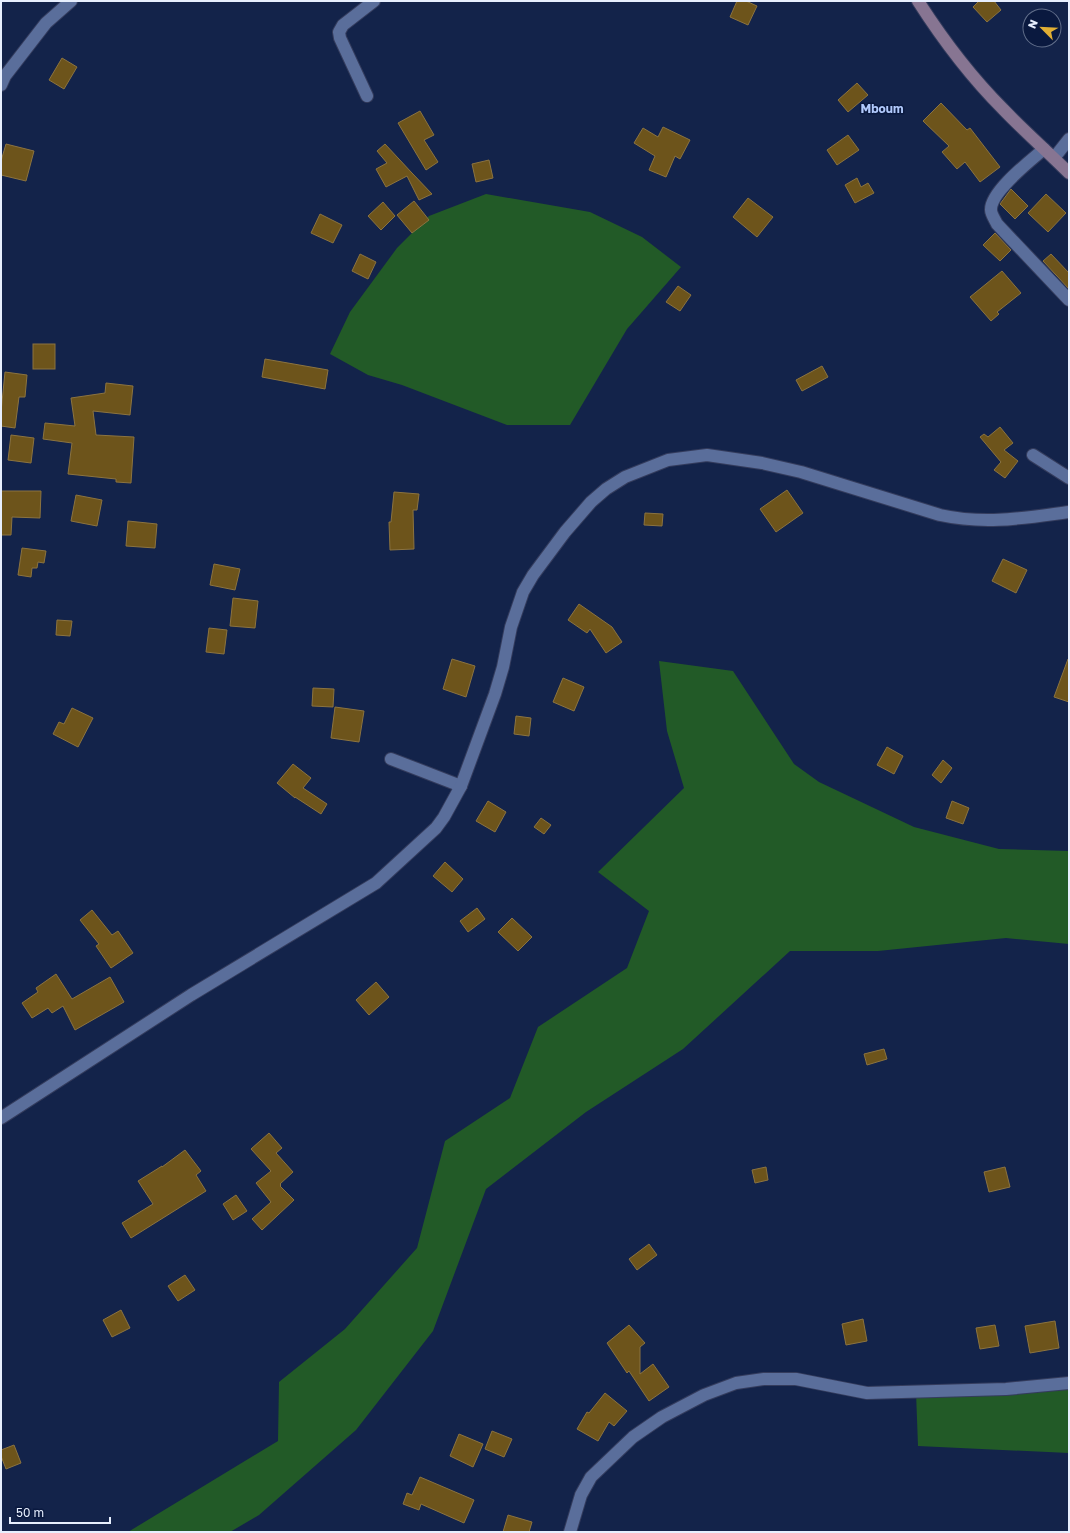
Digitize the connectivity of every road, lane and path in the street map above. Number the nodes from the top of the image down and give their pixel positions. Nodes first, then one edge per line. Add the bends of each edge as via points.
1 (71, 1) edge
2 (374, 1) edge
3 (918, 1) edge
4 (2, 80) edge
5 (367, 96) dead end
6 (1069, 139) edge
7 (1044, 149) junction
8 (1054, 158) junction
9 (1069, 173) edge
10 (1069, 300) edge
11 (1033, 455) dead end
12 (1069, 478) edge
13 (1069, 512) edge
14 (391, 759) dead end
15 (461, 786) junction
16 (1, 1118) edge
17 (1069, 1382) edge
18 (570, 1532) edge

1 - 4 street via 46,24
2 - 5 street via 343,25 339,32
3 - 7 main road via 962,64 1002,109
6 - 8 street
7 - 8 main road
7 - 10 street via 1005,184 993,200 991,211 997,224
8 - 9 main road
11 - 12 street
13 - 15 street via 1019,519 961,519 940,515 801,472 707,455 668,460 624,477 591,502 565,532 523,592 511,626 495,694
14 - 15 street
15 - 16 street via 436,828 376,883 191,995
17 - 18 street via 1006,1389 867,1393 796,1379 764,1379 736,1383 704,1395 662,1417 633,1437 591,1477 581,1495

